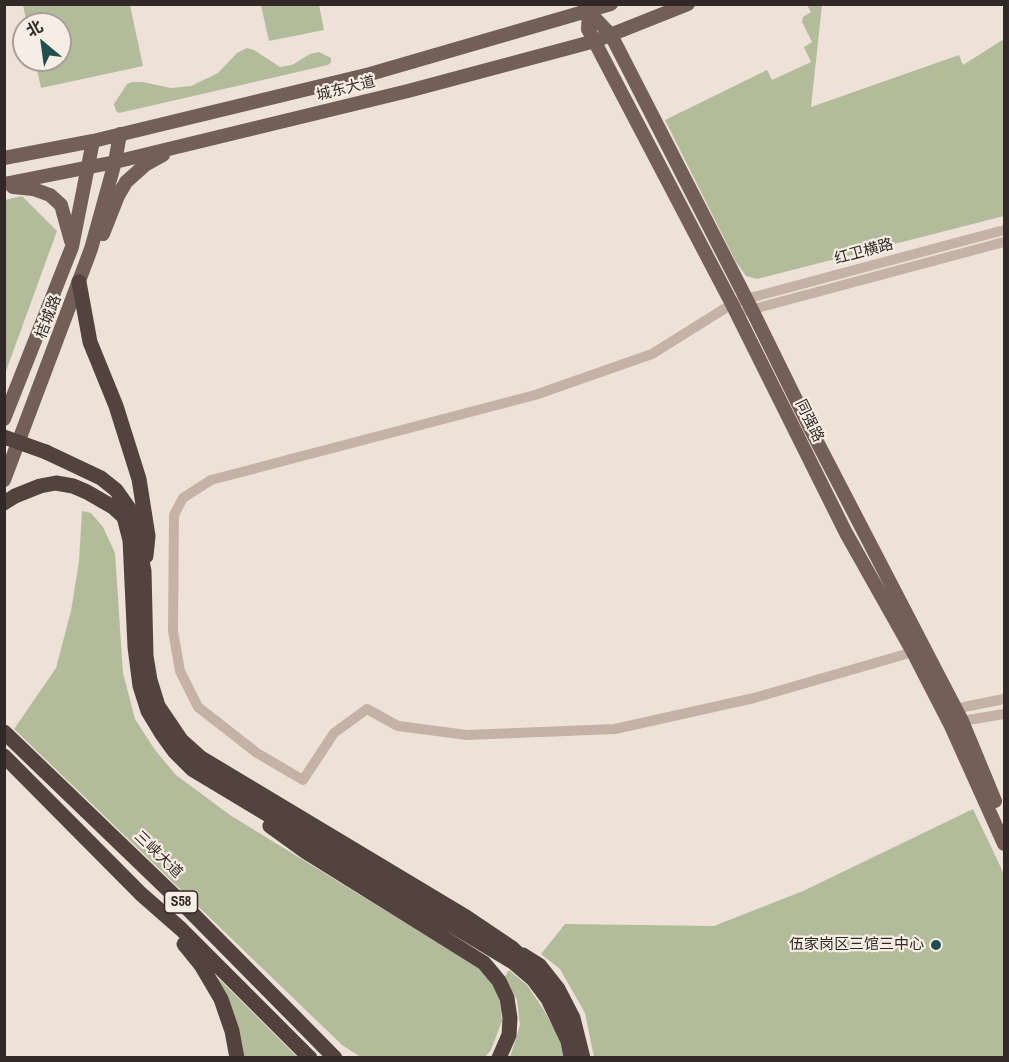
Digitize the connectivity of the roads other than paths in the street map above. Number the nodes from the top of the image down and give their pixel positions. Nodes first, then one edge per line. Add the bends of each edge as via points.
1 (611, 4) edge
2 (688, 4) edge
3 (586, 7) edge
4 (611, 35) junction
5 (595, 41) junction
6 (120, 134) junction
7 (93, 141) junction
8 (177, 147) junction
9 (4, 157) edge
10 (115, 162) junction
11 (89, 167) junction
12 (4, 185) edge
13 (1005, 230) edge
14 (1005, 242) edge
15 (72, 247) junction
16 (79, 282) junction
17 (749, 304) junction
18 (735, 309) junction
19 (4, 419) edge
20 (4, 437) edge
21 (4, 443) edge
22 (45, 456) junction
23 (4, 480) edge
24 (4, 503) edge
25 (124, 517) junction
26 (144, 570) junction
27 (913, 652) junction
28 (1005, 699) edge
29 (1005, 714) edge
30 (953, 716) junction
31 (4, 732) edge
32 (10, 761) edge
33 (192, 769) junction
34 (1005, 826) edge
35 (1005, 844) edge
36 (141, 894) junction
37 (331, 1054) edge
38 (237, 1058) edge
39 (310, 1058) edge
40 (341, 1058) edge
41 (499, 1058) edge
42 (571, 1058) edge
43 (581, 1058) edge

1 - 3 main road, 城东大道
2 - 4 main road, 城东大道
3 - 4 main road, 同强路
3 - 5 main road, 同强路 via 588,29
3 - 6 main road, 城东大道 via 370,74
4 - 5 main road, 城东大道
4 - 17 main road, 同强路
5 - 8 main road, 城东大道
5 - 18 main road, 同强路
6 - 7 main road, 城东大道
6 - 10 main road, 桔城路
7 - 9 main road, 城东大道
7 - 11 main road, 桔城路
8 - 10 main road, 城东大道
8 - 16 main road via 145,165 126,182
10 - 11 main road, 城东大道
10 - 16 main road, 桔城路
11 - 12 main road, 城东大道
11 - 15 main road, 桔城路
12 - 15 main road via 33,189 50,195 61,205
13 - 17 street, 红卫横路
14 - 17 street, 红卫横路
15 - 19 main road, 桔城路
16 - 23 main road, 桔城路
16 - 26 highway via 90,342 139,479 148,536
17 - 18 street, 红卫横路
17 - 30 main road, 同强路
18 - 27 main road, 同强路 via 846,533
18 - 27 street, 红卫横路 via 652,354 535,395 211,480 183,498 174,515 173,631 180,671 198,707 257,753 303,780 334,733 367,710 398,726 466,735 615,729 754,698
20 - 22 highway, bridge
21 - 22 highway
22 - 25 highway via 100,484 118,503
22 - 26 highway via 101,478 122,498 132,516
24 - 25 highway via 39,486 56,483 87,492
25 - 33 highway via 130,540 140,686 148,711 162,734
26 - 43 highway via 150,680 158,706 181,740 201,758 512,948 554,992 568,1018
27 - 30 main road, 同强路
28 - 30 street
29 - 30 street
30 - 34 main road, 同强路
30 - 35 main road, 同强路
31 - 37 highway, 三峡大道 / S58
32 - 36 highway, S58
33 - 41 highway via 306,852 484,963 507,998 508,1035
33 - 42 highway via 513,962 548,999 568,1041
36 - 38 highway via 201,965 221,999
36 - 39 highway, S58
37 - 40 highway, 三峡大道

